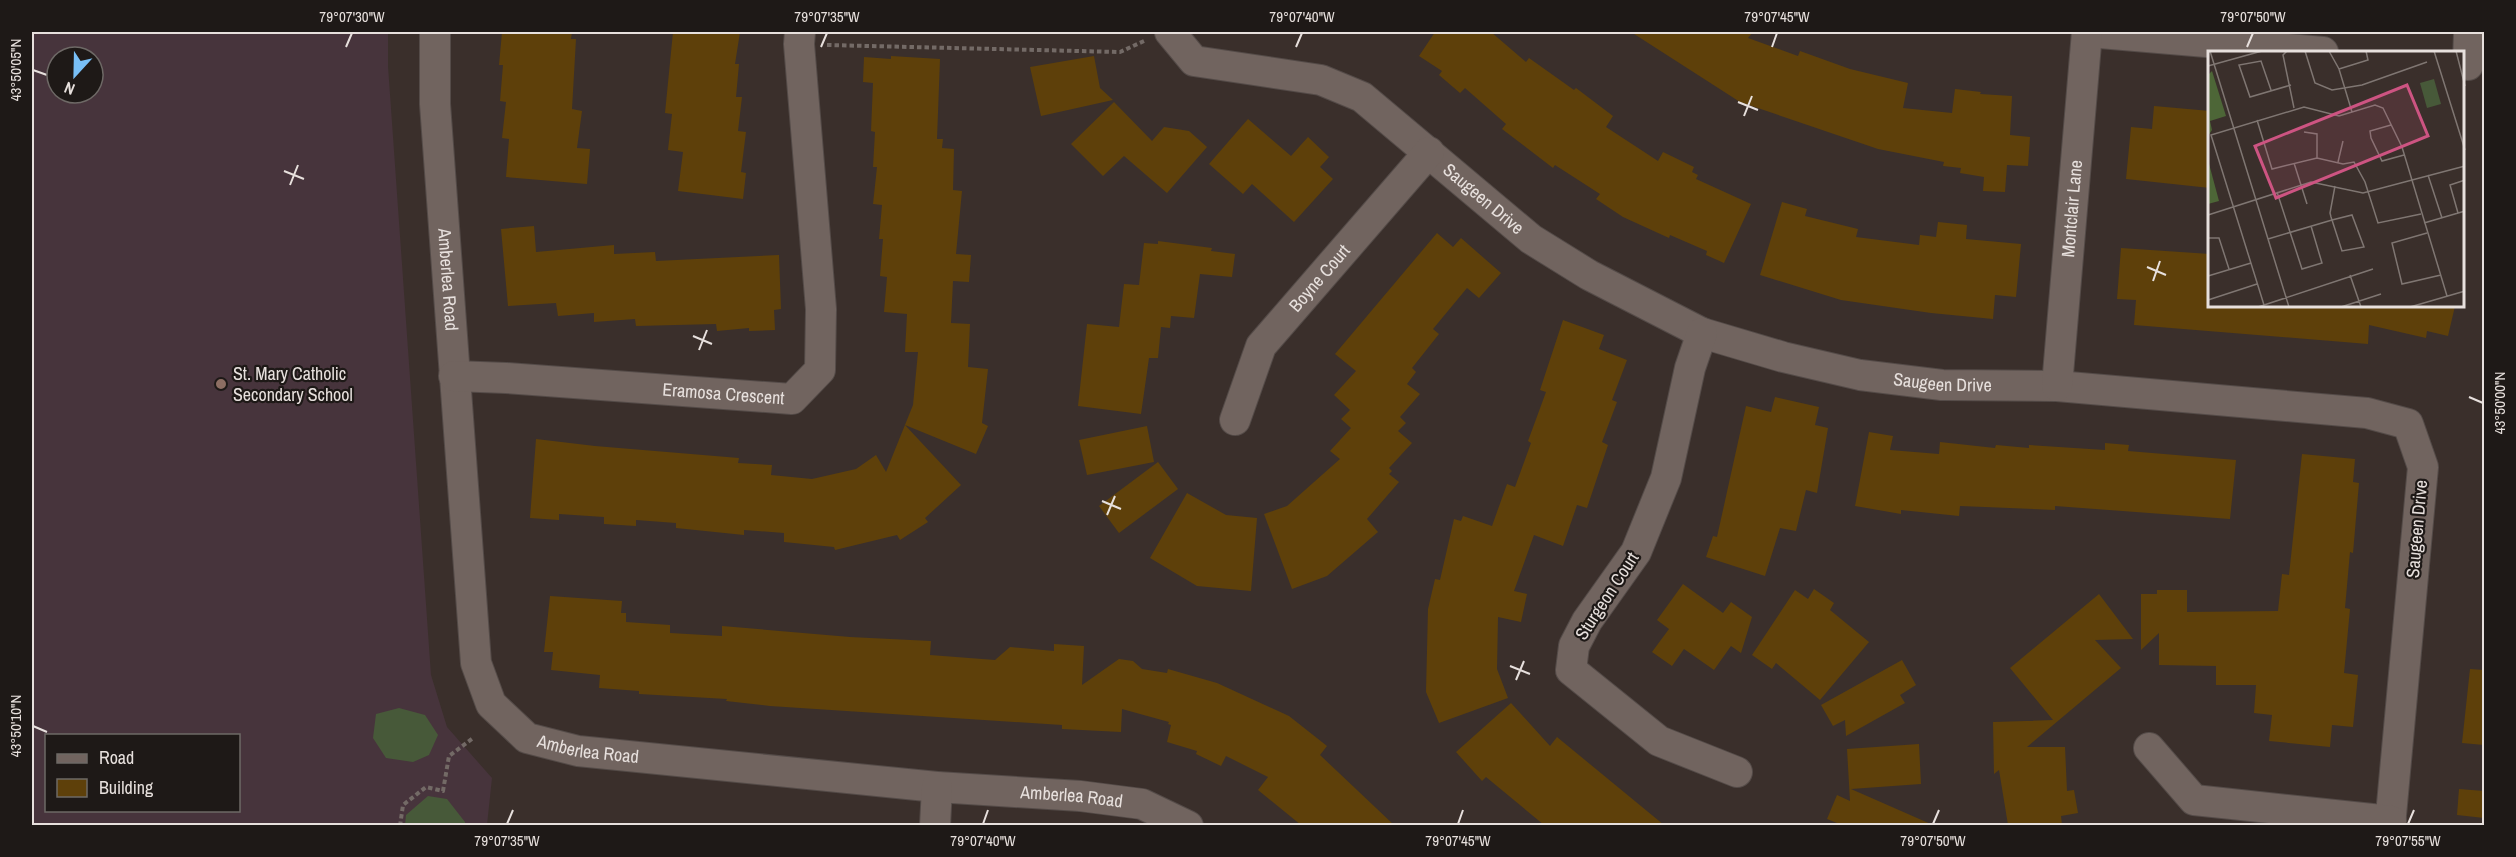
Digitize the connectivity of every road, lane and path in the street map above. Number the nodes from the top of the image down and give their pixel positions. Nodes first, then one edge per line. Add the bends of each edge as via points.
1 (435, 32) edge
2 (2087, 32) edge
3 (2469, 32) edge
4 (1159, 36) edge
5 (800, 38) edge
6 (2312, 51) edge
7 (2472, 66) edge
8 (1429, 152) junction
9 (1702, 333) junction
10 (454, 376) junction
11 (2057, 386) junction
12 (1235, 420) dead end
13 (473, 738) dead end
14 (2149, 748) dead end
15 (1737, 772) dead end
16 (937, 787) junction
17 (2391, 823) edge
18 (400, 825) edge
19 (935, 825) edge
20 (1188, 825) edge

1 - 10 street, Amberlea Road via 435,104
2 - 6 street
2 - 11 street, Montclair Lane
3 - 7 street
4 - 5 path via 1120,52
4 - 8 street, Saugeen Drive via 1194,61 1321,80 1362,97
5 - 10 street, Eramosa Crescent via 821,309 820,370 792,399
8 - 9 street, Saugeen Drive via 1531,239 1589,275
8 - 12 street, Boyne Court via 1261,346
9 - 11 street, Saugeen Drive via 1860,375 1942,385
9 - 15 street, Sturgeon Court via 1690,368 1666,478 1636,552 1574,646 1571,670 1659,741
10 - 16 street, Amberlea Road via 476,663 491,704 527,738 578,751
11 - 17 street, Saugeen Drive via 2367,412 2408,424 2423,467
13 - 18 path via 449,756 443,791 426,787 403,805
14 - 17 street via 2194,800
16 - 19 street
16 - 20 street, Amberlea Road via 1142,804

